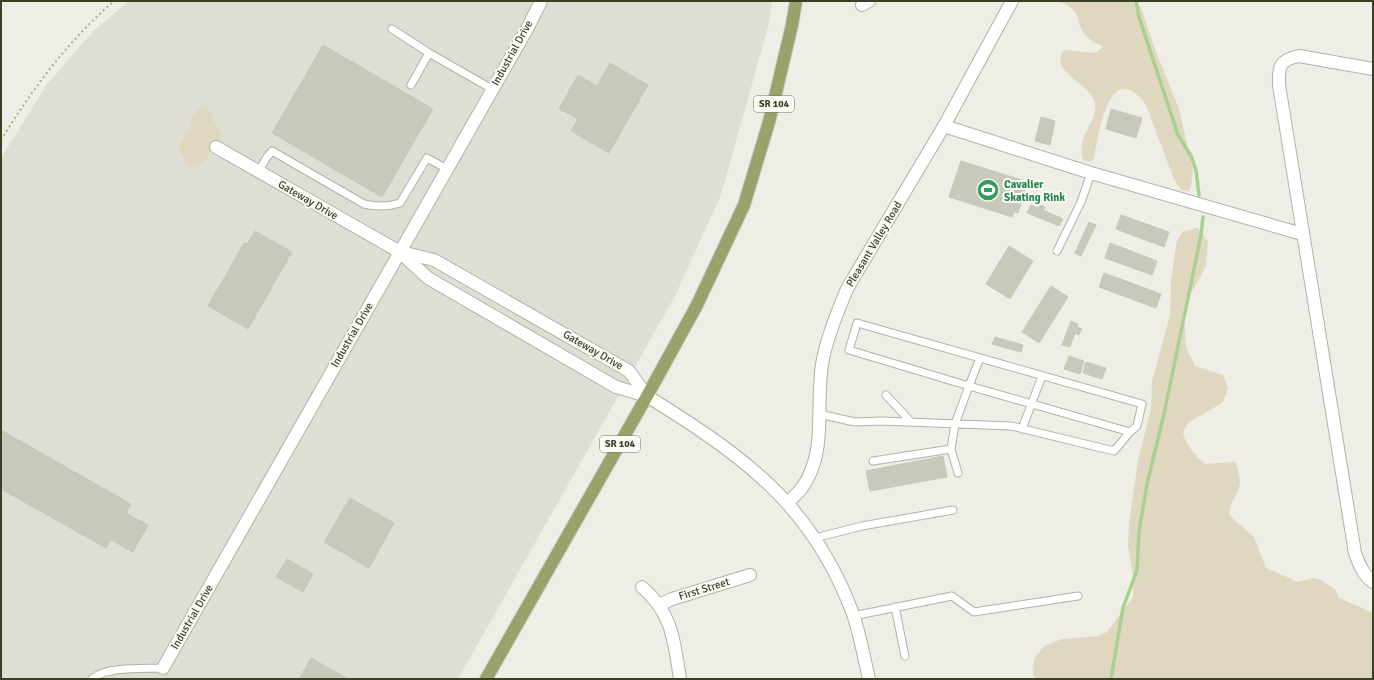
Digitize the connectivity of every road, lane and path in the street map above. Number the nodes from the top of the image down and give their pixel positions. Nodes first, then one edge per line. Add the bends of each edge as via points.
1 (114, 1) edge
2 (541, 1) edge
3 (796, 1) edge
4 (1012, 1) edge
5 (392, 29) dead end
6 (429, 53) junction
7 (1373, 69) edge
8 (410, 85) dead end
9 (492, 89) junction
10 (944, 126) junction
11 (1, 140) edge
12 (216, 147) dead end
13 (447, 169) junction
14 (258, 172) junction
15 (1092, 173) junction
16 (1302, 234) junction
17 (1057, 251) dead end
18 (400, 252) junction
19 (980, 358) junction
20 (1042, 376) junction
21 (969, 386) junction
22 (886, 395) dead end
23 (648, 396) junction
24 (1032, 404) junction
25 (820, 414) junction
26 (911, 422) junction
27 (954, 424) junction
28 (1022, 429) junction
29 (1130, 432) junction
30 (951, 449) junction
31 (872, 461) dead end
32 (958, 473) dead end
33 (788, 503) junction
34 (954, 510) dead end
35 (815, 538) junction
36 (750, 575) dead end
37 (1373, 582) edge
38 (642, 587) dead end
39 (1078, 596) dead end
40 (659, 605) junction
41 (895, 607) junction
42 (853, 616) junction
43 (905, 656) dead end
44 (163, 668) joint
45 (92, 679) edge
46 (486, 679) edge
47 (680, 679) edge
48 (869, 679) edge

1 - 11 path via 76,37 52,66 33,90
2 - 9 street, Industrial Drive
3 - 23 main road, SR 104 via 769,122 744,205 697,305
4 - 10 street, Pleasant Valley Road
5 - 6 lane
6 - 8 lane
6 - 9 lane
7 - 16 street via 1299,56 1282,63 1278,72
9 - 13 street, Industrial Drive
10 - 15 street
10 - 25 street, Pleasant Valley Road via 848,287 837,311 822,359
12 - 14 street, Gateway Drive
13 - 14 lane via 427,158 400,203 389,207 364,204 272,150
13 - 18 street, Industrial Drive
14 - 18 street, Gateway Drive
15 - 16 street
15 - 17 lane
16 - 37 street via 1355,553 1367,578
18 - 23 street, Gateway Drive via 434,282 616,387
18 - 23 street, Gateway Drive via 434,260 629,371
18 - 44 street, Industrial Drive
19 - 20 lane
19 - 21 lane
19 - 21 lane via 857,323 850,350
20 - 24 lane
20 - 29 lane via 1142,404 1137,426
21 - 24 lane
21 - 27 lane
22 - 26 lane
23 - 33 street via 732,453
23 - 46 main road, SR 104
24 - 28 lane
24 - 29 lane
25 - 26 lane via 855,422
25 - 33 street, Pleasant Valley Road via 815,461 802,488
26 - 27 lane
27 - 28 lane via 1011,426
27 - 30 lane
28 - 29 lane via 1114,451
30 - 31 lane
30 - 32 lane
33 - 35 street
34 - 35 lane via 862,526
35 - 42 street via 840,582
36 - 40 street, First Street
38 - 40 street
39 - 41 lane via 974,612 952,596
40 - 47 street via 668,621 676,649
41 - 42 lane
41 - 43 lane
42 - 48 street
44 - 45 lane via 113,671 96,675

